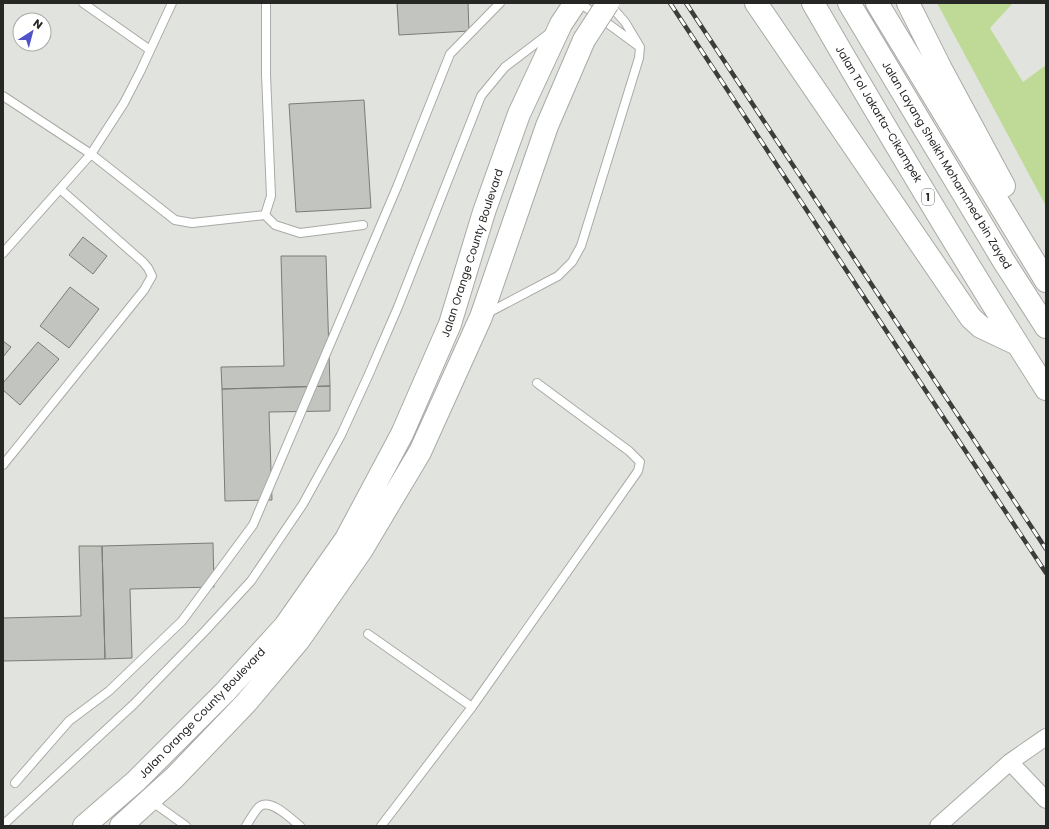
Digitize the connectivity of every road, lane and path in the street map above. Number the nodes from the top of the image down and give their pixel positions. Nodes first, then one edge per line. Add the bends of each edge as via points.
1 (83, 3) edge
2 (172, 3) edge
3 (266, 3) edge
4 (500, 3) edge
5 (575, 3) edge
6 (580, 3) edge
7 (608, 3) edge
8 (756, 3) edge
9 (813, 3) edge
10 (819, 3) edge
11 (849, 3) edge
12 (876, 3) edge
13 (908, 3) edge
14 (562, 23) junction
15 (640, 47) junction
16 (150, 50) junction
17 (3, 96) edge
18 (91, 154) junction
19 (60, 189) junction
20 (265, 215) junction
21 (363, 225) dead end
22 (3, 252) edge
23 (1046, 265) edge
24 (1046, 281) edge
25 (481, 317) junction
26 (1046, 327) edge
27 (1017, 344) junction
28 (1046, 380) edge
29 (537, 383) dead end
30 (1046, 389) edge
31 (3, 465) edge
32 (368, 634) dead end
33 (472, 707) junction
34 (1046, 737) edge
35 (1010, 762) junction
36 (15, 783) dead end
37 (150, 800) junction
38 (1046, 800) edge
39 (3, 824) edge
40 (84, 826) edge
41 (120, 826) edge
42 (186, 826) edge
43 (246, 826) edge
44 (300, 826) edge
45 (381, 826) edge
46 (938, 826) edge

1 - 16 lane
2 - 16 lane
3 - 20 lane via 266,74 272,196
4 - 36 lane via 450,54 368,257 253,524 182,621 109,691 69,721
5 - 14 main road, Jalan Orange County Boulevard
6 - 15 lane
7 - 15 lane via 625,22
7 - 25 main road, Jalan Orange County Boulevard, bridge via 584,40 547,126
8 - 27 main road via 971,318 981,327
9 - 27 main road, Jalan Tol Jakarta–Cikampek / 1
10 - 28 main road, 1 via 980,277
11 - 26 main road, Jalan Layang Sheikh Mohammed bin Zayed
12 - 24 main road
13 - 23 main road
14 - 39 lane via 505,68 481,96 370,374 303,504 251,581 134,704
14 - 40 main road, Jalan Orange County Boulevard via 519,114 484,212 450,324 402,434 346,539 285,626 225,692 136,781
15 - 25 lane via 639,58 581,246 572,262 558,276
16 - 18 lane via 124,103
17 - 18 lane
18 - 19 lane
18 - 20 lane via 175,220 192,223
19 - 22 lane
19 - 31 lane via 143,262 152,276 139,296
20 - 21 lane via 276,225 300,233
25 - 37 main road, Jalan Orange County Boulevard via 420,452 361,551 299,640 245,704
27 - 30 main road, Jalan Tol Jakarta–Cikampek / 1
29 - 33 lane via 629,451 640,462 638,471
32 - 33 lane
33 - 45 lane
34 - 35 street
35 - 38 street
35 - 46 street
37 - 41 main road, Jalan Orange County Boulevard
37 - 42 lane
43 - 44 lane via 259,807 274,805

